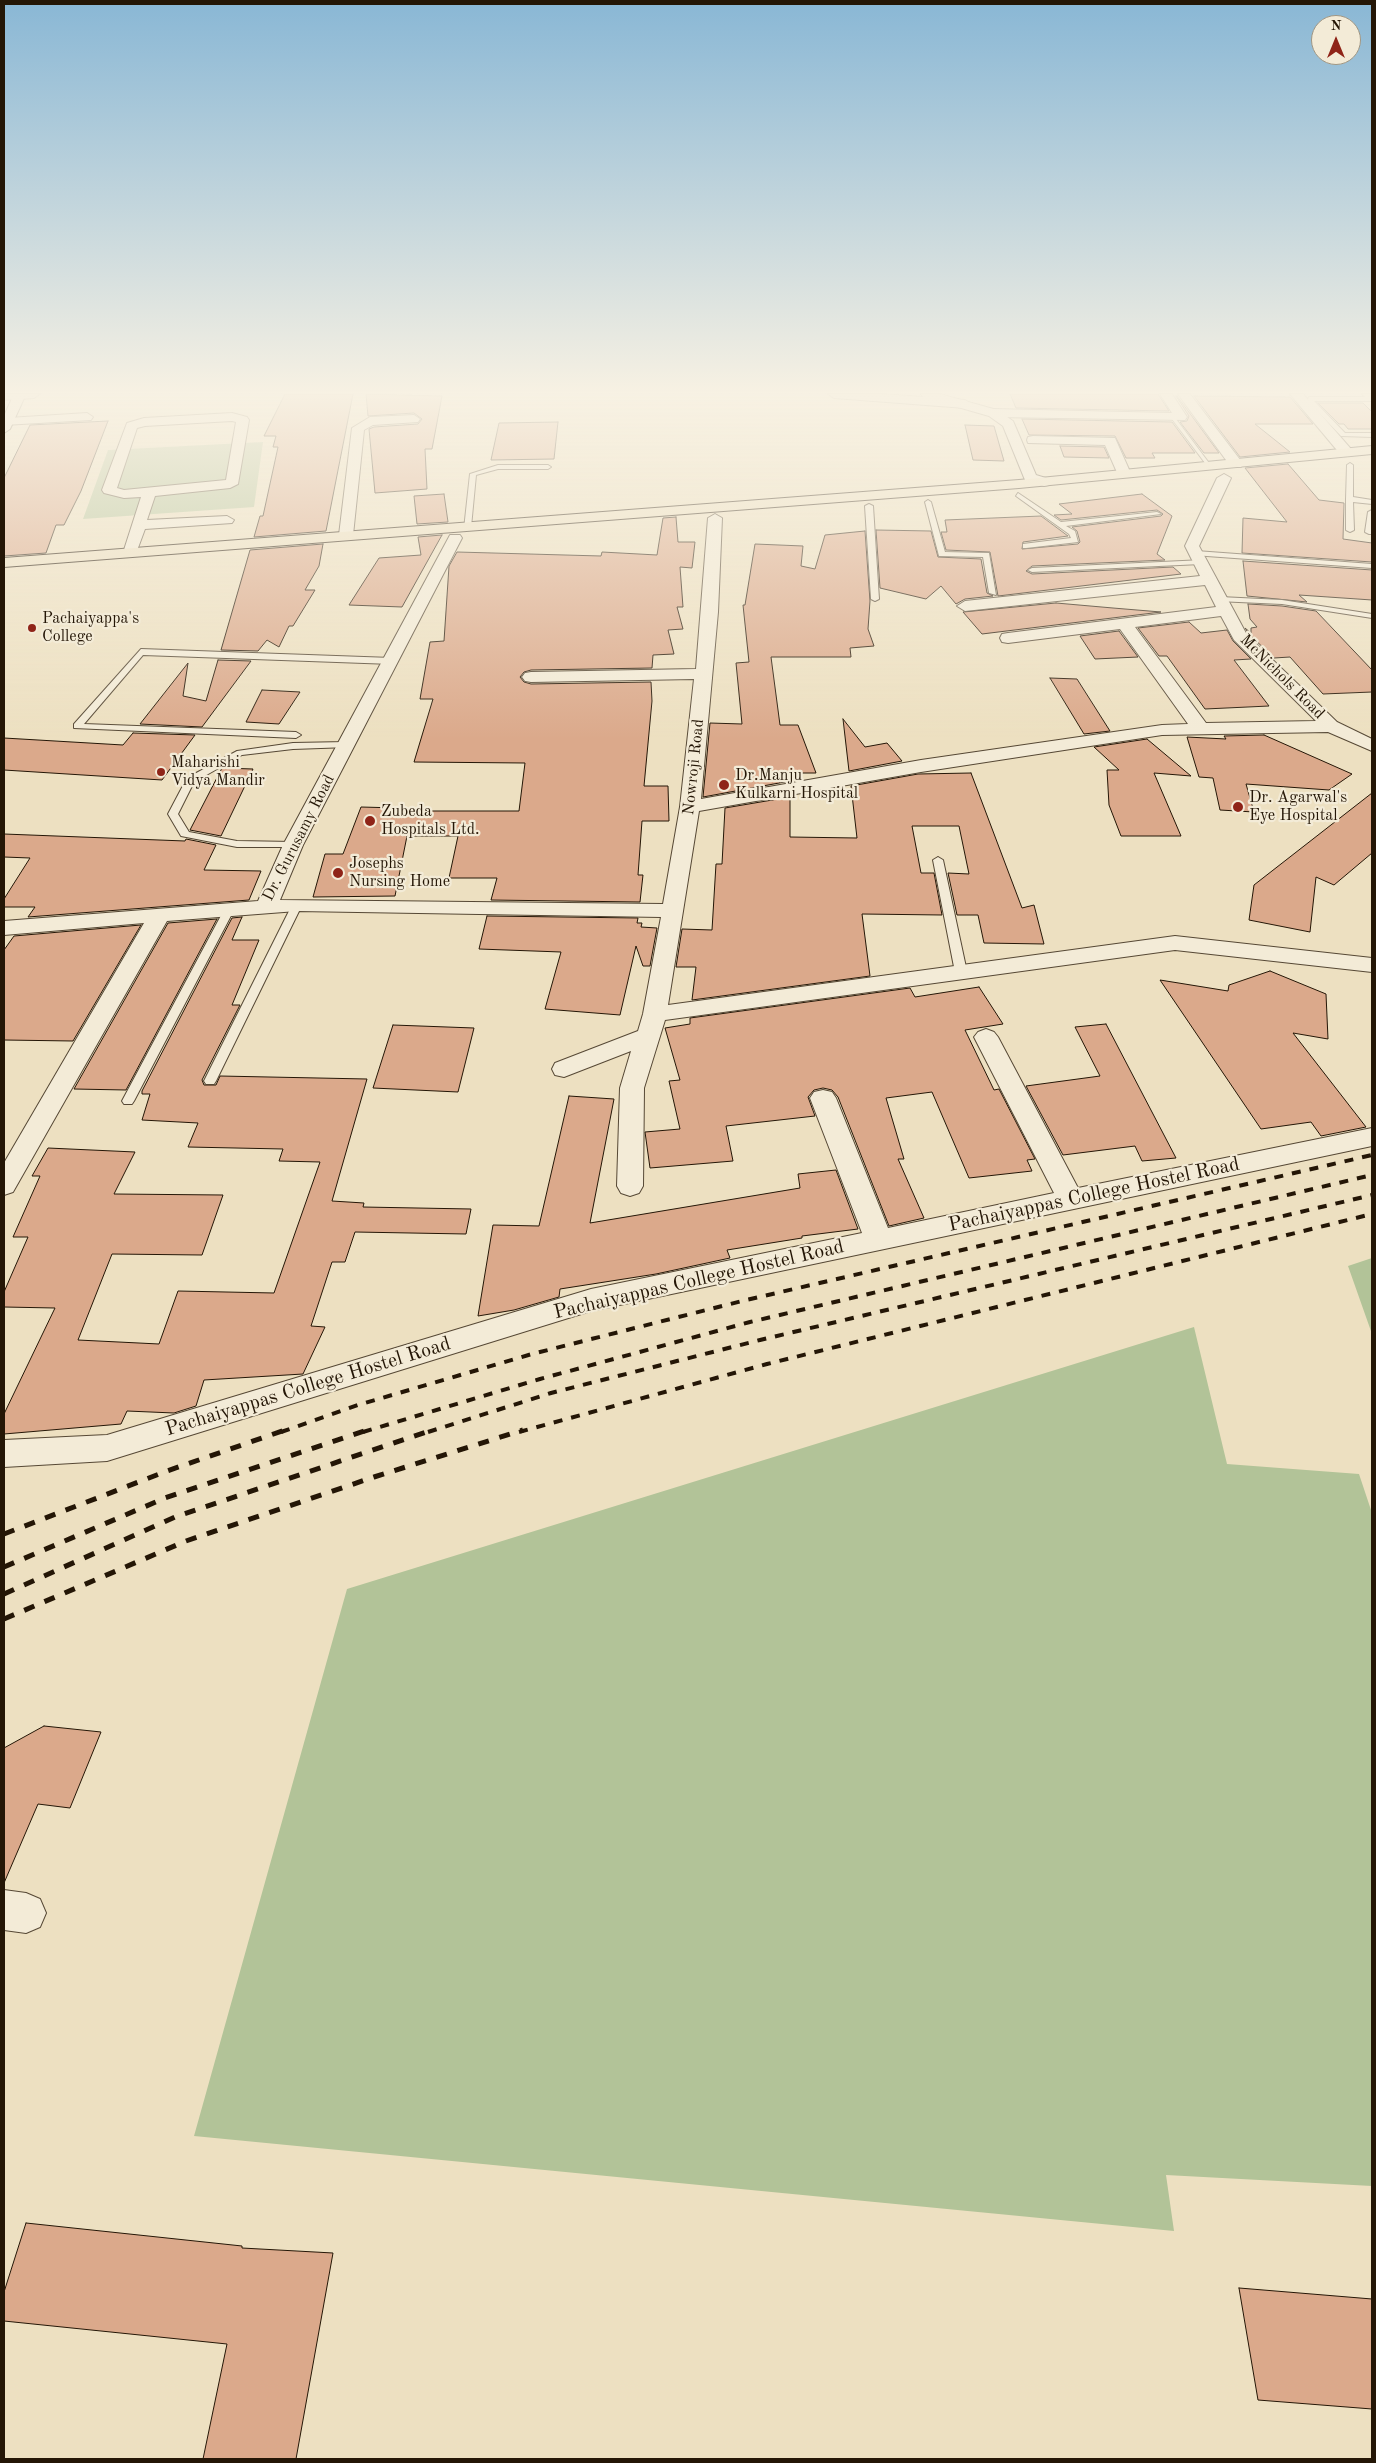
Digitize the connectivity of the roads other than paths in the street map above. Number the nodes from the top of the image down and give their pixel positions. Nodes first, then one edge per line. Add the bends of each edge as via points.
1 (144, 509) edge
2 (349, 509) edge
3 (466, 509) edge
4 (777, 509) edge
5 (831, 509) edge
6 (869, 509) edge
7 (930, 509) edge
8 (1043, 509) edge
9 (1209, 509) edge
10 (1349, 509) edge
11 (1372, 512) edge
12 (1157, 514) dead end
13 (715, 518) junction
14 (227, 520) dead end
15 (1060, 524) junction
16 (139, 525) junction
17 (1350, 530) dead end
18 (461, 532) junction
19 (1372, 532) edge
20 (346, 536) junction
21 (1026, 546) dead end
22 (130, 553) junction
23 (1198, 558) junction
24 (4, 563) edge
25 (1372, 566) edge
26 (1032, 570) dead end
27 (4, 576) edge
28 (1210, 580) junction
29 (993, 592) dead end
30 (875, 599) dead end
31 (1223, 605) junction
32 (965, 606) dead end
33 (1372, 616) edge
34 (1124, 623) junction
35 (1008, 638) dead end
36 (392, 661) junction
37 (703, 674) junction
38 (531, 676) dead end
39 (1331, 726) junction
40 (1200, 729) junction
41 (296, 735) dead end
42 (346, 745) junction
43 (1372, 746) edge
44 (690, 807) junction
45 (293, 845) junction
46 (938, 860) dead end
47 (297, 905) junction
48 (266, 907) junction
49 (230, 908) junction
50 (673, 911) junction
51 (160, 914) junction
52 (4, 928) edge
53 (1372, 965) edge
54 (961, 972) junction
55 (652, 1025) junction
56 (986, 1037) dead end
57 (564, 1069) dead end
58 (210, 1081) dead end
59 (823, 1098) dead end
60 (128, 1101) dead end
61 (1372, 1137) edge
62 (4, 1185) edge
63 (630, 1186) dead end
64 (1071, 1200) junction
65 (879, 1240) junction
66 (4, 1454) edge

1 - 16 street
2 - 20 street
3 - 18 lane
4 - 18 main road
5 - 13 main road
6 - 30 lane
7 - 29 lane via 942,554 986,555
8 - 15 lane
9 - 23 street via 1192,546
10 - 17 lane
11 - 19 lane via 1368,532
12 - 15 lane
13 - 18 main road
13 - 37 street, Nowroji Road
14 - 16 street
15 - 21 lane via 1072,533 1075,540
16 - 22 street
18 - 20 main road
18 - 27 main road
18 - 36 street, Dr. Gurusamy Road
20 - 22 main road
22 - 24 main road
23 - 25 lane
23 - 26 lane
23 - 28 street, McNichols Road
28 - 31 street, McNichols Road
28 - 32 street
31 - 33 lane via 1282,602
31 - 34 street
31 - 39 street, McNichols Road via 1240,637
34 - 35 street
34 - 40 street
36 - 41 lane via 141,652 77,726
36 - 42 street, Dr. Gurusamy Road
37 - 38 street
37 - 44 street, Nowroji Road
39 - 40 street
39 - 43 street, McNichols Road
40 - 44 street via 1162,730 930,764
42 - 45 street, Dr. Gurusamy Road
42 - 45 lane via 294,746 240,753 190,780 173,814 185,834 237,844
44 - 50 street, Nowroji Road
45 - 48 street, Dr. Gurusamy Road
46 - 54 lane
47 - 48 street
47 - 50 street
47 - 58 lane
48 - 49 street, Dr. Gurusamy Road
49 - 51 street, Dr. Gurusamy Road
49 - 60 lane
50 - 55 street, Nowroji Road
51 - 52 street, Dr. Gurusamy Road
51 - 62 street
53 - 54 street via 1175,943
54 - 55 street
55 - 57 street
55 - 63 street, Nowroji Road via 632,1088
56 - 64 street
59 - 65 street
61 - 64 street, Pachaiyappas College Hostel Road
64 - 65 street, Pachaiyappas College Hostel Road
65 - 66 street, Pachaiyappas College Hostel Road via 591,1300 107,1448

